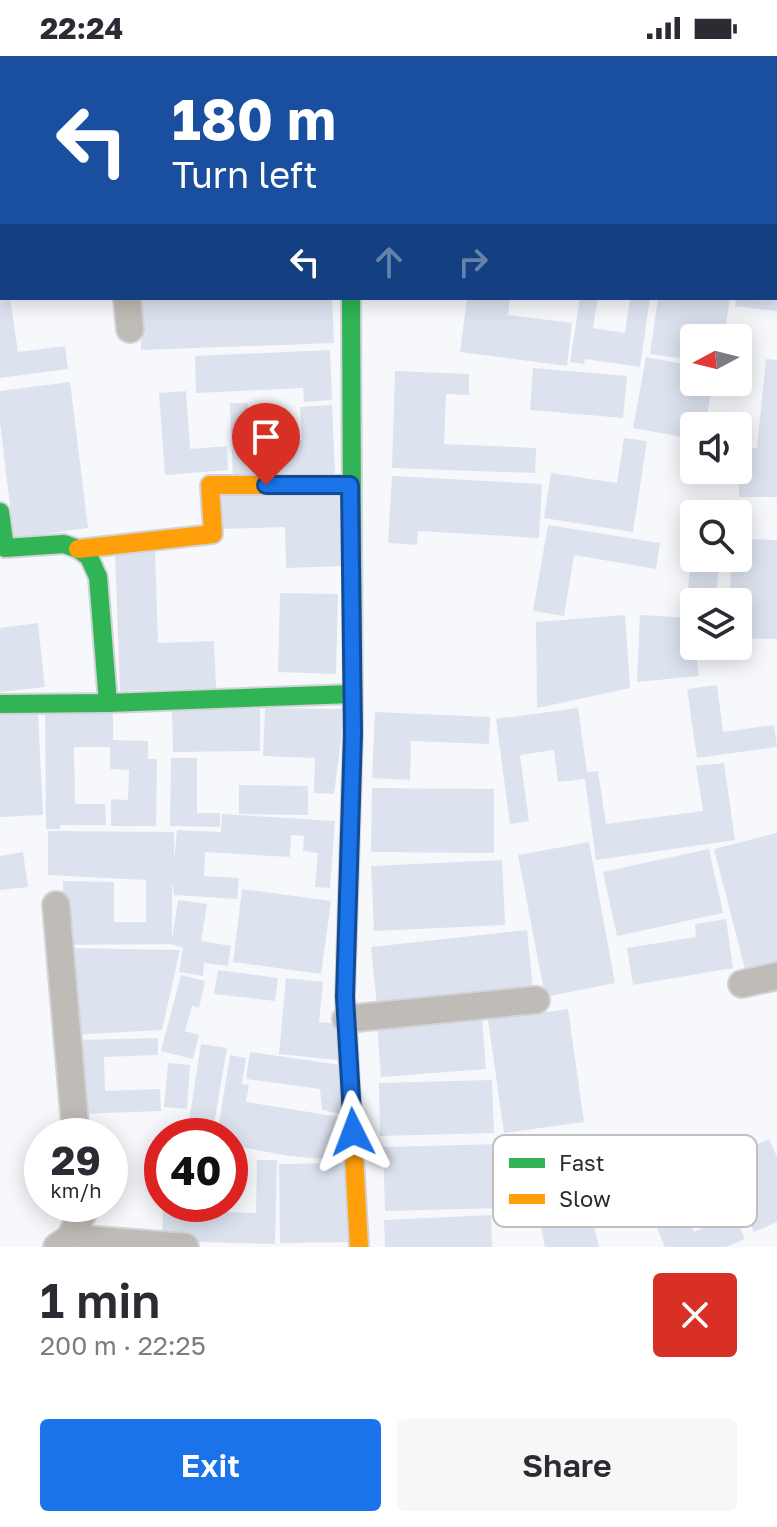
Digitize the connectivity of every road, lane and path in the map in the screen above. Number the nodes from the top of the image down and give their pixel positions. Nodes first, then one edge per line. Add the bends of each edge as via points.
1 (127, 300) edge
2 (351, 300) edge
3 (130, 329) dead end
4 (350, 485) junction
5 (0, 512) edge
6 (78, 549) junction
7 (352, 694) junction
8 (108, 703) junction
9 (0, 704) edge
10 (56, 905) dead end
11 (777, 976) edge
12 (742, 984) dead end
13 (536, 1000) dead end
14 (346, 1019) junction
15 (74, 1118) edge
16 (77, 1222) edge
17 (64, 1242) edge
18 (354, 1246) edge
19 (185, 1247) edge

1 - 3 street
2 - 4 street
4 - 6 street via 210,485 213,534
4 - 7 street
5 - 6 street via 5,548 64,544
6 - 8 street via 89,557 98,577
7 - 8 street
7 - 14 street
8 - 9 street
10 - 15 street
11 - 12 street
13 - 14 street
14 - 18 street
16 - 17 street
17 - 19 street

